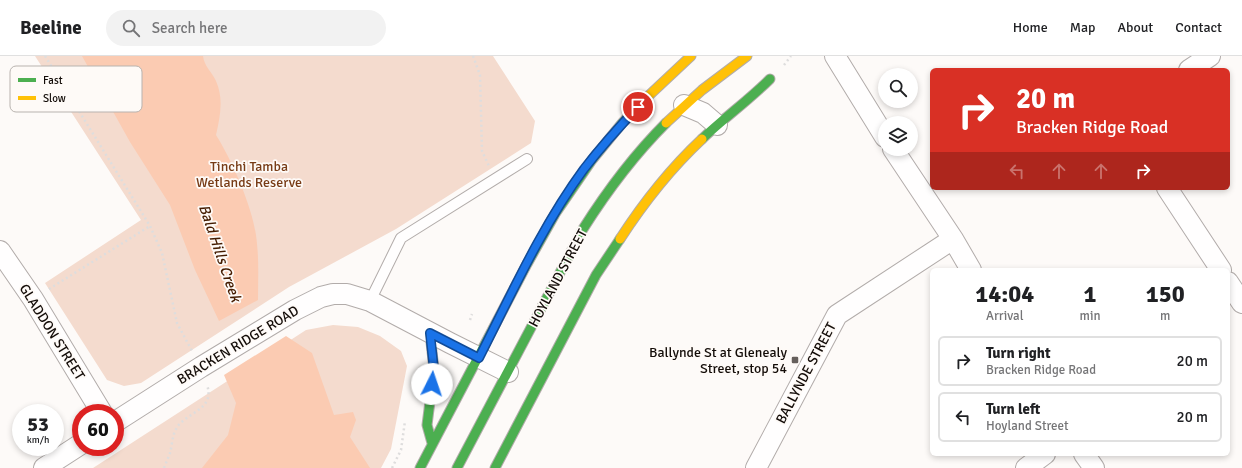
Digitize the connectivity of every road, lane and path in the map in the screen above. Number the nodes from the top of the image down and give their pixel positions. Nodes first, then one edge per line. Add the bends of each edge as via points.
1 (45, 56) edge
2 (473, 56) edge
3 (691, 56) edge
4 (747, 56) edge
5 (791, 56) edge
6 (835, 56) edge
7 (1210, 56) edge
8 (51, 66) edge
9 (780, 68) dead end
10 (1192, 68) edge
11 (770, 79) dead end
12 (684, 105) junction
13 (80, 112) edge
14 (717, 125) junction
15 (878, 127) edge
16 (898, 156) edge
17 (527, 159) dead end
18 (494, 179) junction
19 (1169, 190) edge
20 (150, 226) junction
21 (953, 239) junction
22 (0, 251) edge
23 (970, 268) edge
24 (1219, 268) edge
25 (1230, 285) edge
26 (33, 300) junction
27 (370, 301) junction
28 (1242, 303) edge
29 (472, 314) dead end
30 (470, 320) dead end
31 (430, 333) junction
32 (194, 355) dead end
33 (479, 358) junction
34 (508, 372) junction
35 (206, 382) dead end
36 (97, 404) edge
37 (124, 416) edge
38 (432, 443) junction
39 (72, 450) edge
40 (1042, 456) edge
41 (1085, 456) edge
42 (44, 468) edge
43 (164, 468) edge
44 (420, 468) edge
45 (457, 468) edge
46 (494, 468) edge
47 (756, 468) edge
48 (1026, 468) edge
49 (1094, 468) edge

1 - 8 path
2 - 18 path via 480,75 482,151
3 - 33 main road via 638,107 584,170 535,249
4 - 12 main road, HOYLAND STREET via 706,85
5 - 9 path
6 - 15 street
7 - 10 street
11 - 14 main road
12 - 14 street via 703,113
12 - 34 main road, HOYLAND STREET via 641,150 595,210
13 - 20 path
14 - 46 main road via 664,178 617,242 596,275
16 - 21 street
17 - 18 lane
18 - 27 lane via 400,238
19 - 24 street
20 - 26 path
20 - 32 path via 162,253 177,323
21 - 23 street
21 - 47 street, BALLYNDE STREET via 837,315
22 - 26 street, GLADDON STREET
25 - 28 street
26 - 36 street, GLADDON STREET
27 - 31 street, BRACKEN RIDGE ROAD
27 - 37 street, BRACKEN RIDGE ROAD via 347,294 321,297 295,310
29 - 30 path
31 - 33 street, BRACKEN RIDGE ROAD
31 - 38 main road via 434,370 427,426
33 - 34 street, BRACKEN RIDGE ROAD
33 - 38 main road
34 - 45 main road, HOYLAND STREET
35 - 43 path via 209,389 204,406 175,430
38 - 44 main road
39 - 42 street
40 - 48 street
41 - 49 street

